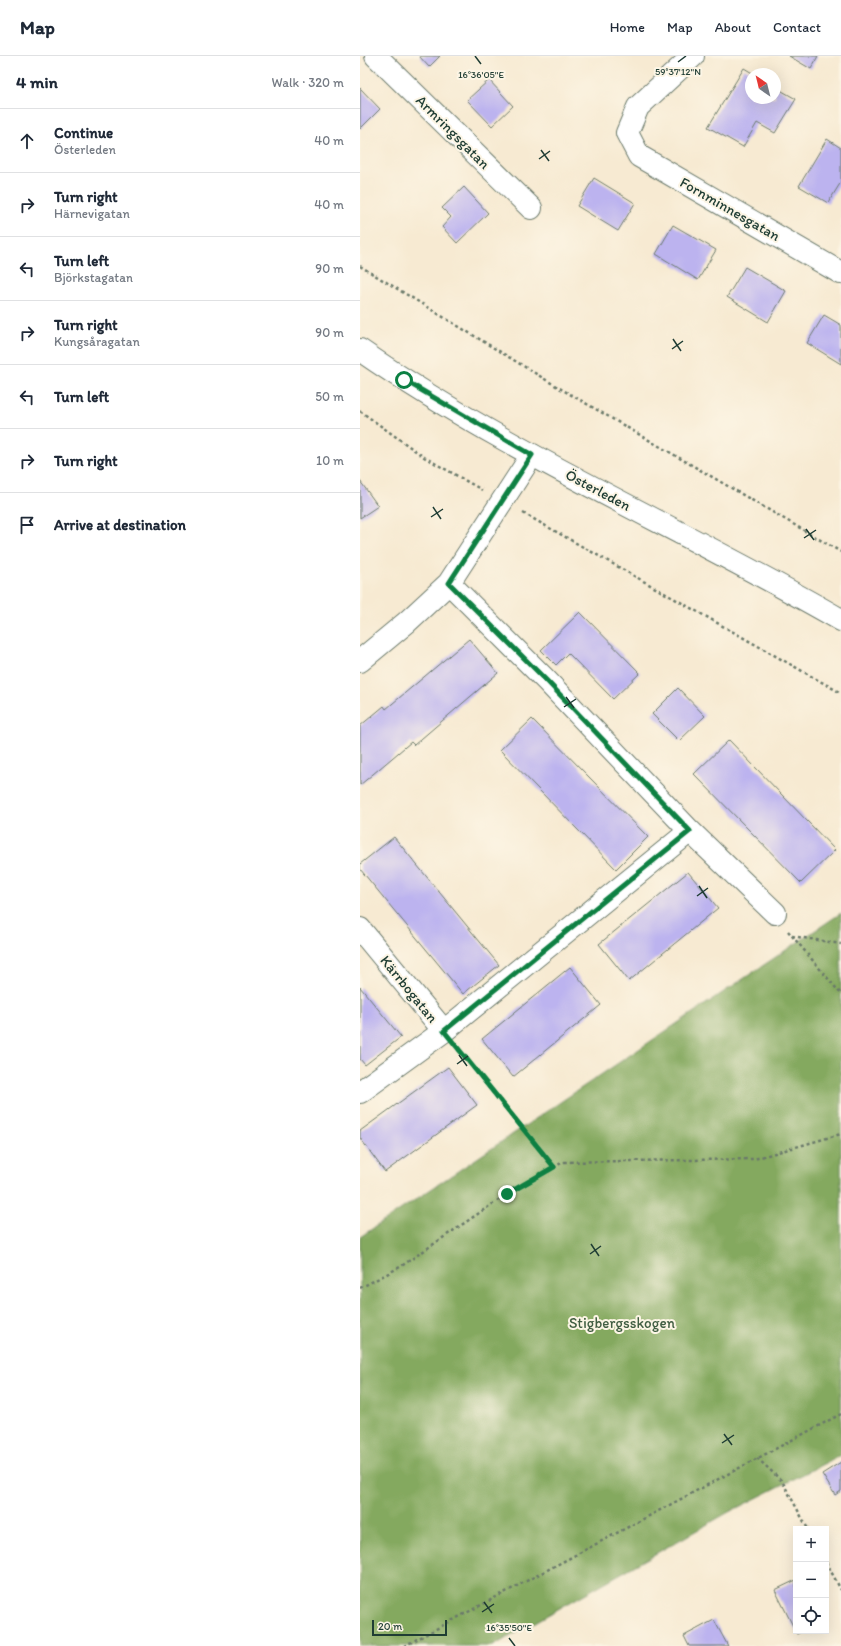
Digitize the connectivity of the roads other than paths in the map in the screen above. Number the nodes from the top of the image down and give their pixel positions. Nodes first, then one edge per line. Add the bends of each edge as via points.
1 (376, 56) edge
2 (693, 56) edge
3 (531, 208) dead end
4 (841, 272) edge
5 (360, 350) edge
6 (532, 455) junction
7 (449, 583) junction
8 (841, 620) edge
9 (360, 660) edge
10 (690, 831) junction
11 (775, 913) road end
12 (360, 929) edge
13 (444, 1031) junction
14 (360, 1092) edge

1 - 3 street, Armringsgatan
2 - 4 street, Fornminnesgatan via 638,107 627,133 639,156
5 - 6 street, Österleden via 404,380
6 - 7 street
6 - 8 street, Österleden via 779,584
7 - 9 street via 407,622
7 - 10 street
10 - 11 street
10 - 13 street
12 - 13 street, Kärrbogatan
13 - 14 street

